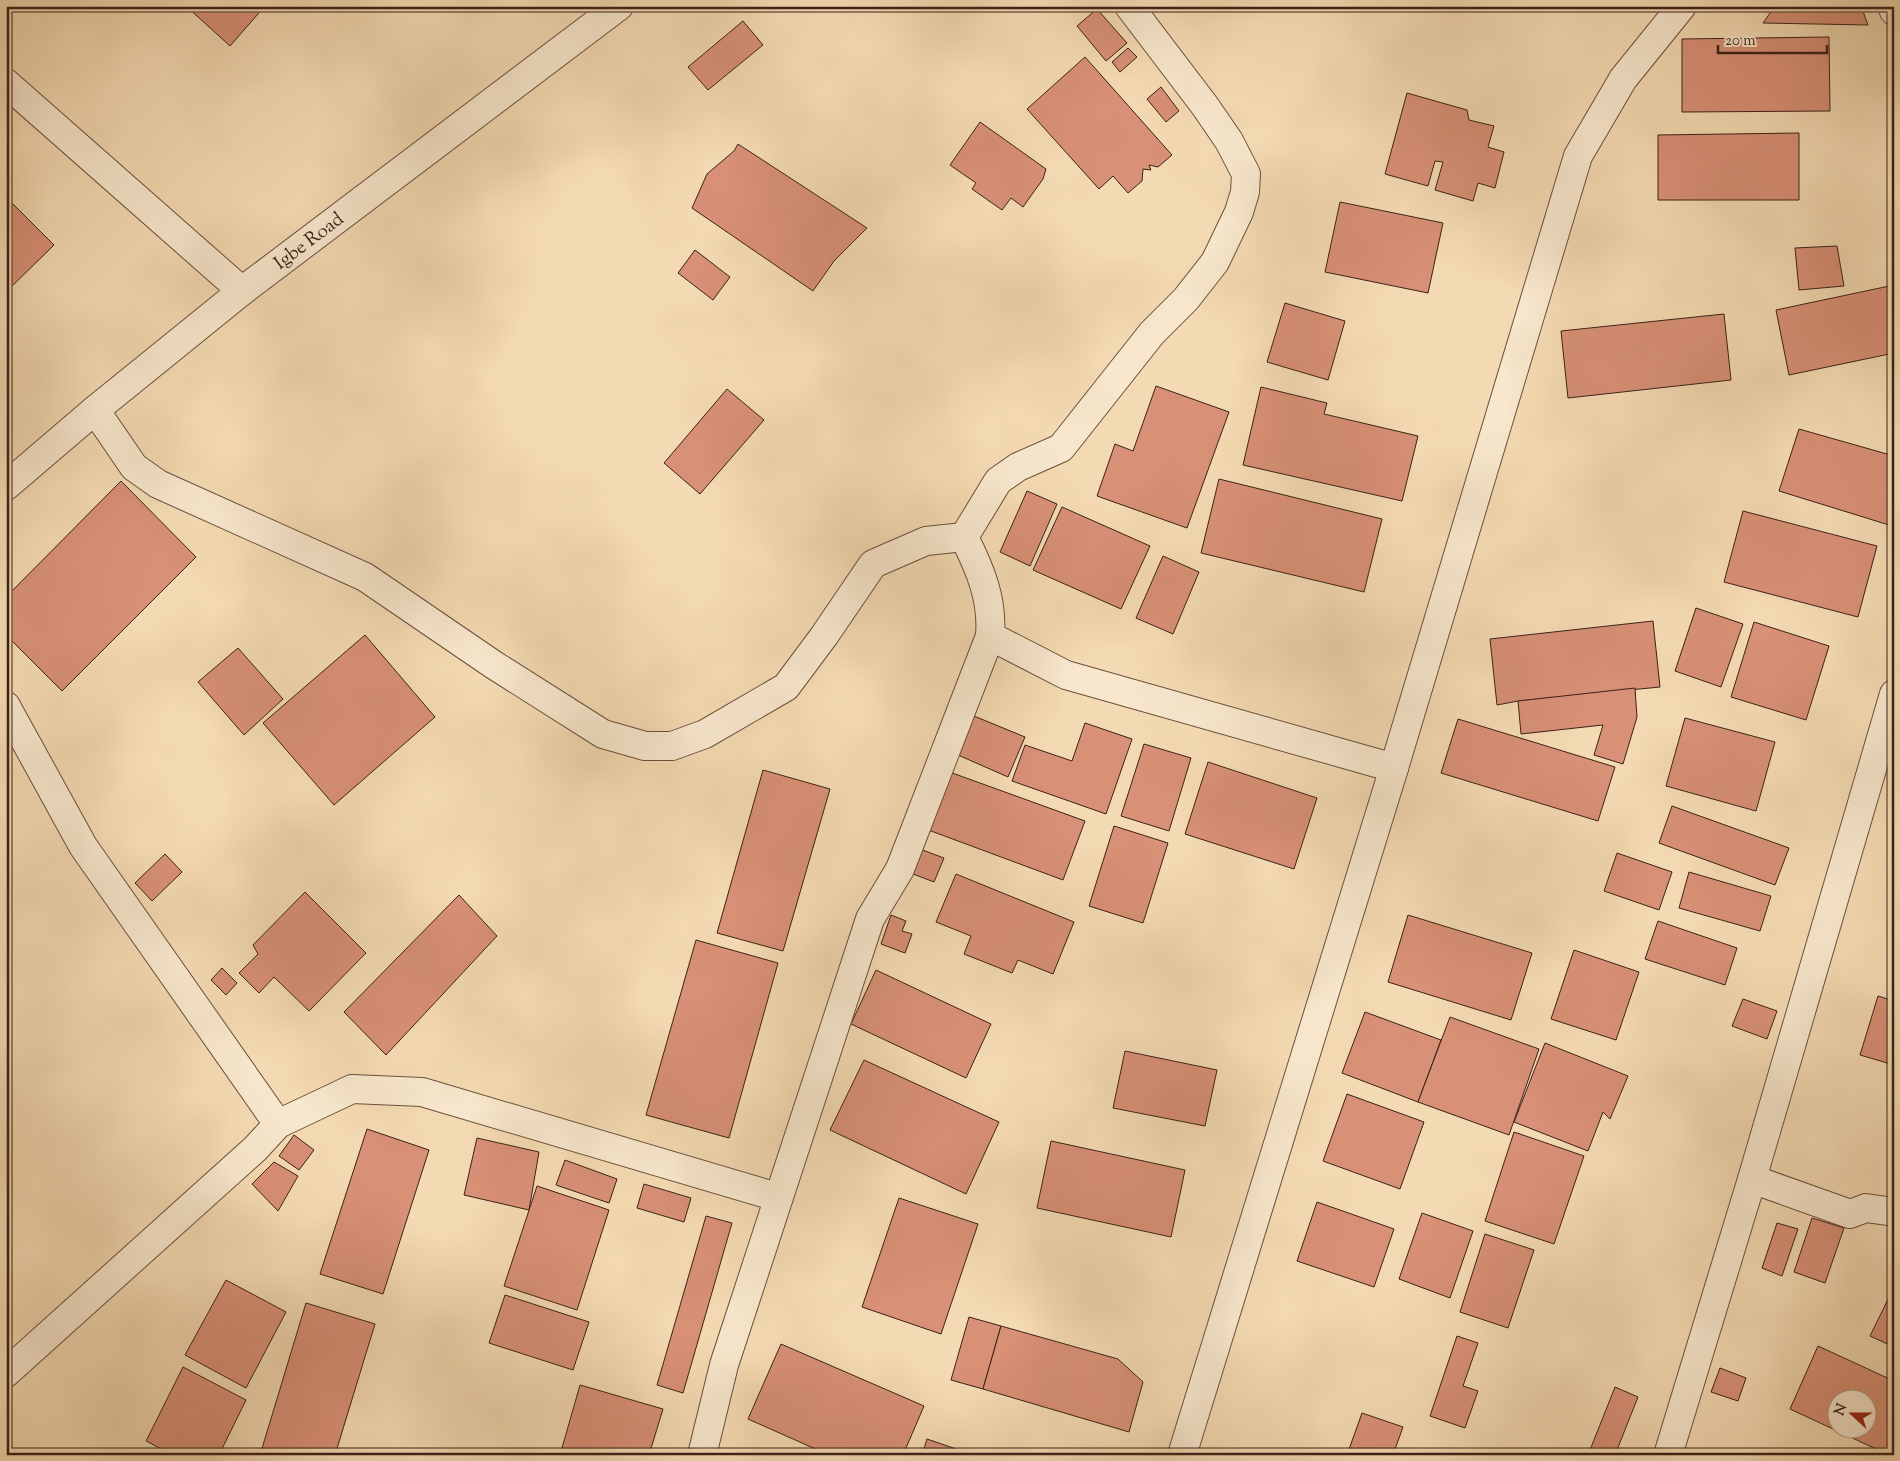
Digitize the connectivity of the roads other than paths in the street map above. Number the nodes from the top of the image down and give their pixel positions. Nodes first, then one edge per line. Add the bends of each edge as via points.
1 (619, 6) edge
2 (1129, 6) edge
3 (1682, 6) edge
4 (1892, 6) edge
5 (1894, 12) edge
6 (6, 83) edge
7 (242, 290) junction
8 (95, 410) junction
9 (6, 486) edge
10 (964, 537) junction
11 (990, 636) junction
12 (1894, 694) edge
13 (6, 706) edge
14 (1394, 768) junction
15 (278, 1124) junction
16 (1752, 1179) junction
17 (777, 1197) junction
18 (1894, 1212) edge
19 (6, 1373) edge
20 (702, 1455) edge
21 (1182, 1455) edge
22 (1668, 1455) edge

1 - 7 street, Igbe Road
2 - 10 street via 1229,141 1246,174 1239,212 1215,262 1186,300 1152,333 1061,448 1018,467 998,481
3 - 14 street via 1623,80 1578,156
4 - 5 street
6 - 7 street
7 - 8 street, Igbe Road
8 - 9 street, Igbe Road
8 - 10 street via 134,467 158,484 365,577 603,734 645,746 672,746 705,734 786,687 873,564 926,541
10 - 11 street via 979,568 987,595 992,615
11 - 14 street via 1066,675
11 - 17 street via 900,870 870,919
12 - 16 street
13 - 15 street via 83,846
14 - 21 street
15 - 17 street via 352,1089 422,1092
15 - 19 street via 256,1149
16 - 18 street via 1850,1214 1866,1208
16 - 22 street
17 - 20 street via 724,1365

